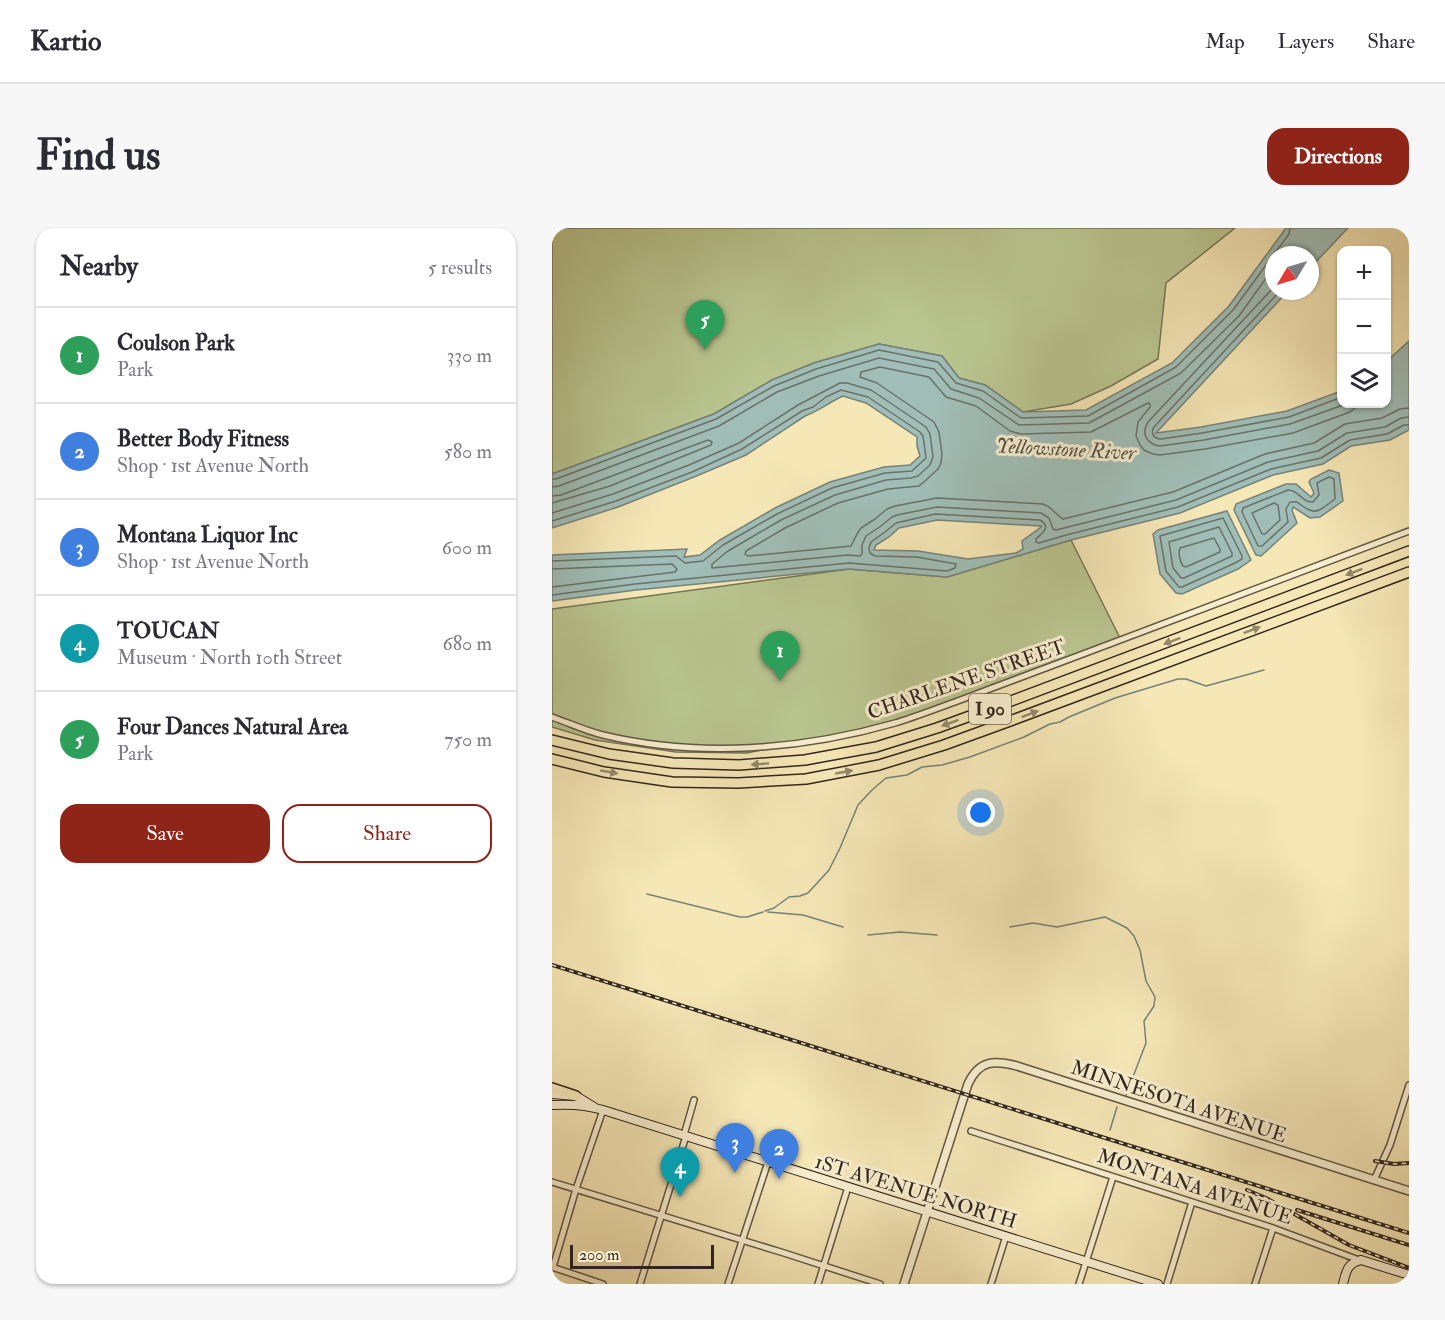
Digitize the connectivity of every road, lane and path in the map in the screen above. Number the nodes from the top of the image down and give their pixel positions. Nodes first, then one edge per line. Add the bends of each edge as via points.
1 (1409, 531) edge
2 (1409, 551) edge
3 (1409, 572) edge
4 (552, 717) edge
5 (552, 740) edge
6 (552, 759) edge
7 (1409, 1085) edge
8 (552, 1088) edge
9 (552, 1094) edge
10 (576, 1096) junction
11 (694, 1100) dead end
12 (552, 1105) edge
13 (599, 1109) junction
14 (971, 1131) dead end
15 (685, 1136) junction
16 (768, 1162) junction
17 (1113, 1177) junction
18 (1374, 1180) junction
19 (552, 1182) edge
20 (848, 1187) junction
21 (576, 1189) junction
22 (1409, 1191) edge
23 (1192, 1202) junction
24 (927, 1211) junction
25 (661, 1215) junction
26 (1273, 1228) junction
27 (1006, 1236) junction
28 (743, 1240) junction
29 (1341, 1253) junction
30 (1361, 1260) junction
31 (1086, 1261) junction
32 (824, 1266) junction
33 (553, 1267) edge
34 (1347, 1269) junction
35 (1409, 1275) edge
36 (603, 1284) edge
37 (640, 1284) edge
38 (728, 1284) edge
39 (818, 1284) edge
40 (880, 1284) edge
41 (904, 1284) edge
42 (991, 1284) edge
43 (1079, 1284) edge
44 (1158, 1284) edge
45 (1167, 1284) edge
46 (1255, 1284) edge
47 (1343, 1284) edge

1 - 4 street, CHARLENE STREET via 979,693 859,732 766,747 711,748 603,735
2 -> 5 highway, I 90 via 1003,704 876,747 805,760 740,765 673,763 609,754
6 -> 3 highway, I 90 via 672,782 806,779 879,765 1010,721
7 - 18 street
8 - 10 highway
9 - 10 main road, 1ST AVENUE NORTH
10 - 13 main road, 1ST AVENUE NORTH
11 - 15 street
12 - 13 main road, 1ST AVENUE NORTH
13 - 15 main road, 1ST AVENUE NORTH
13 - 21 street
14 - 17 street, MONTANA AVENUE
15 - 16 main road, 1ST AVENUE NORTH
15 - 25 street
16 - 20 main road, 1ST AVENUE NORTH
16 - 28 street
17 - 23 street, MONTANA AVENUE
17 - 31 street
18 - 22 street, MINNESOTA AVENUE
18 - 24 street, MINNESOTA AVENUE via 1005,1063 992,1063 977,1069 968,1084
19 - 21 street
20 - 24 main road, 1ST AVENUE NORTH
20 - 32 street
21 - 25 street
21 - 33 street
23 - 26 street, MONTANA AVENUE
23 - 45 street
24 - 27 main road, 1ST AVENUE NORTH
24 - 41 street
25 - 28 street
25 - 37 street
26 - 29 street, MONTANA AVENUE
26 - 46 street
27 - 31 main road, 1ST AVENUE NORTH
27 - 42 street
28 - 32 street
28 - 38 street
29 - 30 street, MONTANA AVENUE
29 - 34 street
30 - 34 main road
30 - 35 main road, MONTANA AVENUE
31 - 43 street
31 - 44 main road, 1ST AVENUE NORTH
32 - 39 street
32 - 40 street
33 - 36 street
34 - 47 main road

